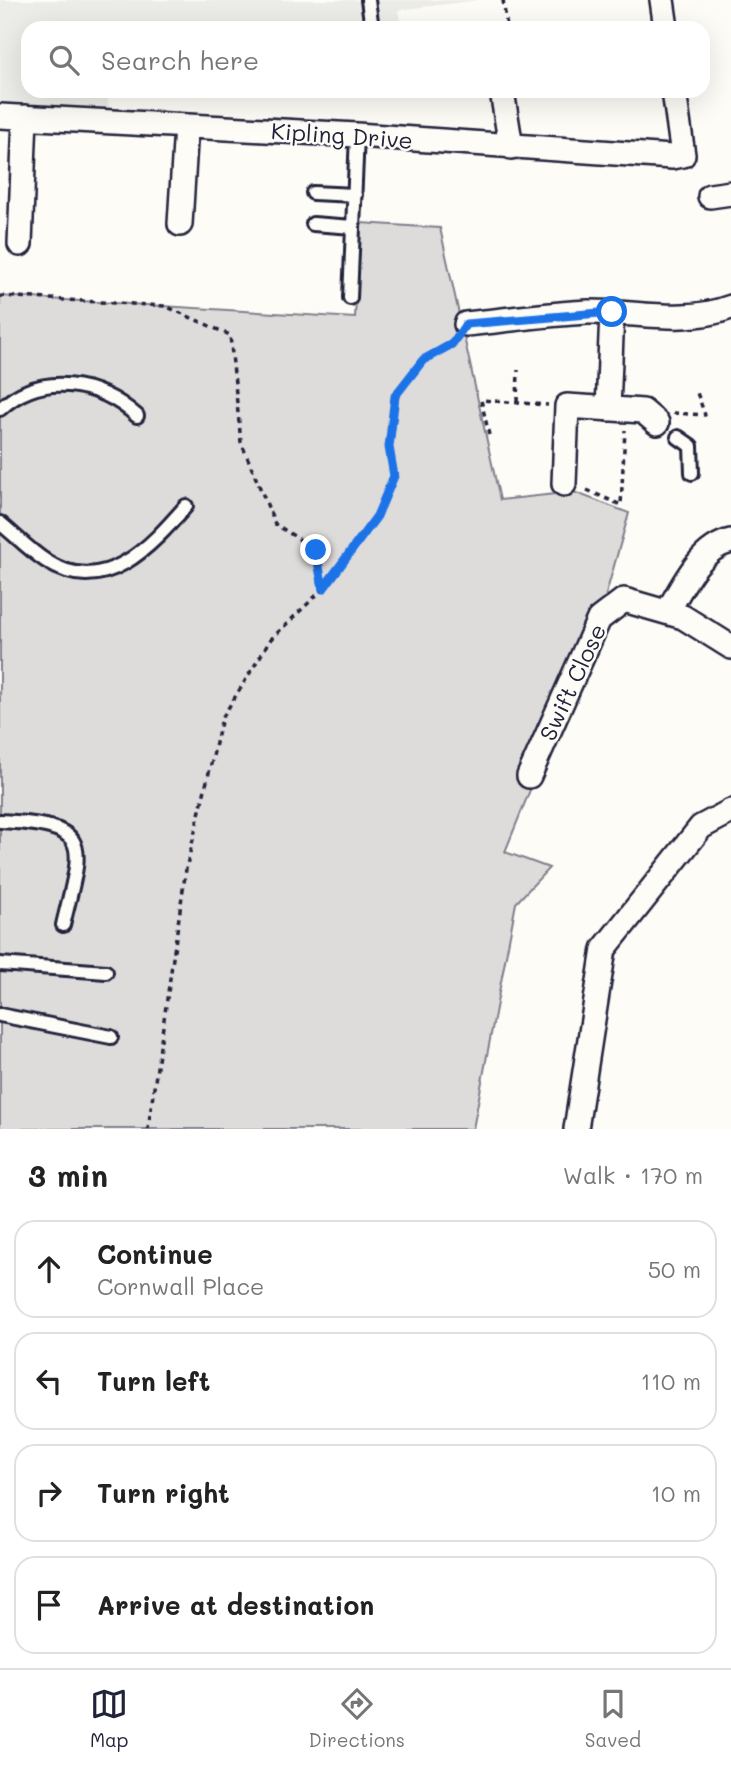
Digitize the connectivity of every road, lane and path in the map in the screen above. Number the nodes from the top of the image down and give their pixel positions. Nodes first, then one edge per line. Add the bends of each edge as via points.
1 (369, 0) edge
2 (503, 0) edge
3 (662, 0) edge
4 (371, 21) edge
5 (506, 21) edge
6 (665, 21) edge
7 (503, 98) edge
8 (675, 98) edge
9 (0, 116) edge
10 (25, 117) junction
11 (186, 125) junction
12 (357, 135) junction
13 (511, 147) junction
14 (313, 193) dead end
15 (355, 195) junction
16 (180, 224) dead end
17 (313, 224) dead end
18 (353, 227) junction
19 (20, 244) dead end
20 (0, 296) edge
21 (350, 298) dead end
22 (731, 307) edge
23 (612, 312) junction
24 (466, 324) joint
25 (518, 370) dead end
26 (696, 390) dead end
27 (517, 402) junction
28 (567, 406) junction
29 (0, 409) edge
30 (634, 414) junction
31 (137, 416) dead end
32 (489, 435) dead end
33 (678, 438) dead end
34 (692, 473) dead end
35 (564, 484) dead end
36 (587, 491) dead end
37 (186, 506) dead end
38 (0, 523) edge
39 (731, 541) edge
40 (323, 589) junction
41 (668, 611) junction
42 (731, 647) edge
43 (530, 776) dead end
44 (731, 811) edge
45 (0, 821) edge
46 (63, 925) dead end
47 (0, 964) edge
48 (106, 972) dead end
49 (0, 1015) edge
50 (111, 1037) dead end
51 (148, 1129) edge
52 (576, 1129) edge

1 - 4 lane
2 - 5 path
3 - 6 street
7 - 13 street
8 - 13 street, Kipling Drive via 683,155
9 - 10 street, Kipling Drive
10 - 11 street, Kipling Drive
10 - 19 street
11 - 12 street, Kipling Drive
11 - 16 street
12 - 13 street, Kipling Drive
12 - 15 lane
14 - 15 lane
15 - 18 lane
17 - 18 lane
18 - 21 lane
20 - 40 path via 165,306 230,335 241,442 275,524 316,550
22 - 23 street via 683,317
23 - 24 street
23 - 30 street
24 - 40 path via 452,344 423,360 395,396 389,447 394,476 377,516
25 - 27 path
26 - 30 path via 705,415
27 - 28 path
27 - 32 path via 481,400
28 - 30 street
28 - 35 street
29 - 31 lane via 19,395 63,384 87,386 111,396
30 - 36 path via 621,505
33 - 34 lane via 691,446
37 - 38 lane via 152,545 128,563 90,573 47,562
39 - 41 street via 709,551
40 - 51 path via 271,639 222,718 186,869
41 - 42 street, Swift Close
41 - 43 street, Swift Close via 629,600 599,619
44 - 52 street via 701,827 604,949
45 - 46 lane via 45,824 69,835 78,857
47 - 48 lane
49 - 50 lane

